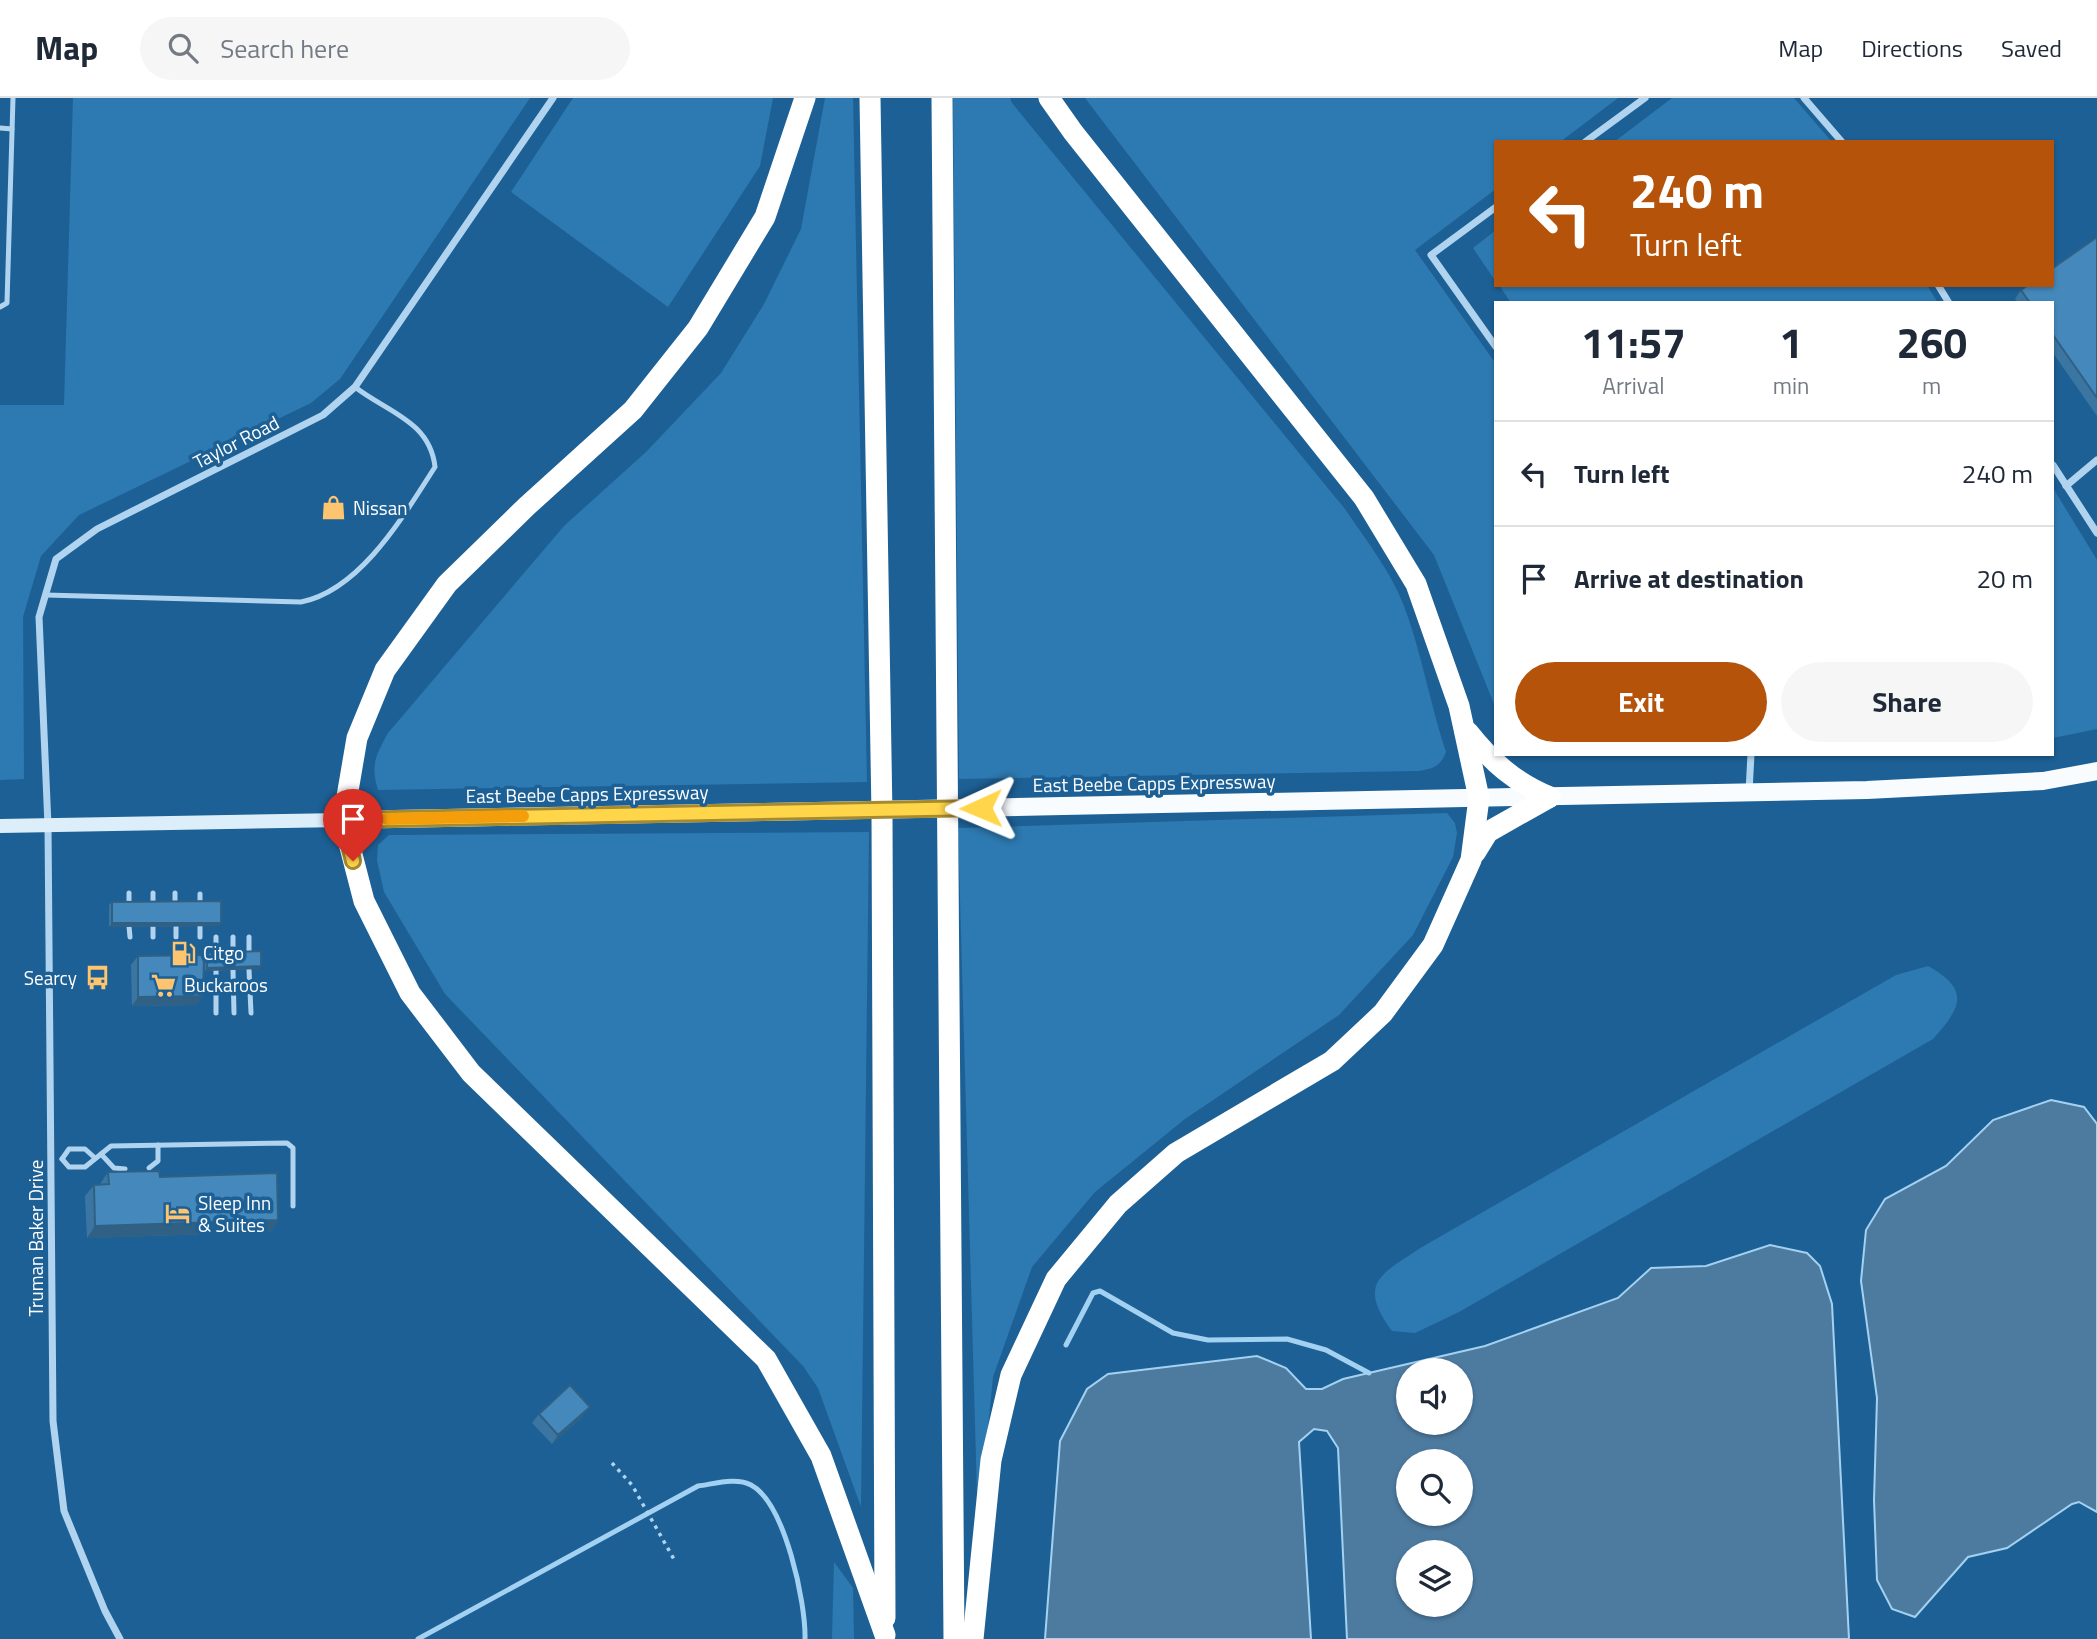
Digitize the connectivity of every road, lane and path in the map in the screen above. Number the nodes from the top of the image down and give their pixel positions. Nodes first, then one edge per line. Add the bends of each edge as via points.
1 (13, 98) edge
2 (552, 98) edge
3 (805, 98) edge
4 (870, 98) edge
5 (942, 98) edge
6 (1049, 98) edge
7 (1645, 98) edge
8 (1804, 98) edge
9 (0, 128) edge
10 (12, 129) junction
11 (1588, 140) edge
12 (1840, 140) edge
13 (1494, 208) edge
14 (0, 307) edge
15 (1494, 344) edge
16 (355, 387) junction
17 (2097, 460) edge
18 (2054, 467) edge
19 (2066, 486) junction
20 (2097, 533) edge
21 (46, 595) junction
22 (1464, 727) junction
23 (1751, 756) edge
24 (2097, 771) edge
25 (1749, 793) junction
26 (1550, 797) junction
27 (1479, 798) junction
28 (343, 820) junction
29 (48, 825) junction
30 (0, 826) edge
31 (1471, 860) junction
32 (153, 893) dead end
33 (175, 893) dead end
34 (129, 894) dead end
35 (200, 894) dead end
36 (175, 904) edge
37 (200, 904) edge
38 (129, 905) edge
39 (153, 905) edge
40 (130, 926) edge
41 (153, 926) edge
42 (176, 926) edge
43 (200, 926) edge
44 (130, 937) dead end
45 (153, 937) dead end
46 (176, 937) dead end
47 (200, 937) dead end
48 (216, 937) dead end
49 (233, 937) dead end
50 (249, 937) dead end
51 (233, 955) edge
52 (249, 955) edge
53 (216, 956) edge
54 (216, 970) edge
55 (233, 970) edge
56 (249, 970) edge
57 (216, 1013) dead end
58 (234, 1013) dead end
59 (250, 1013) dead end
60 (158, 1144) junction
61 (98, 1156) junction
62 (62, 1159) junction
63 (50, 1160) junction
64 (125, 1168) dead end
65 (149, 1168) edge
66 (293, 1206) dead end
67 (612, 1463) dead end
68 (675, 1561) dead end
69 (886, 1637) edge
70 (120, 1639) edge
71 (954, 1639) edge
72 (973, 1639) edge

1 - 10 lane
2 - 16 street, Taylor Road
3 - 28 highway via 765,217 698,328 633,410 447,584 385,670 357,738
4 - 69 highway via 882,829
5 - 71 highway
6 - 22 highway via 1364,498 1416,584
7 - 11 street
8 - 12 street
9 - 10 lane
10 - 14 lane via 7,303
13 - 15 street via 1431,255
16 - 21 street, Taylor Road via 323,415 97,529 56,558
16 - 21 lane via 415,425 433,451 435,467 367,562 330,593 301,602
17 - 19 street
18 - 19 street
19 - 20 street
21 - 29 street, Taylor Road via 39,617
22 - 26 highway via 1493,762 1527,788
22 - 27 highway
23 - 25 street
24 - 25 main road, East Beebe Capps Expressway via 2043,781
25 - 26 main road, East Beebe Capps Expressway
26 - 27 main road, East Beebe Capps Expressway
26 - 31 highway via 1488,832
27 - 28 main road, East Beebe Capps Expressway, bridge
27 - 31 highway
28 - 29 main road, East Beebe Capps Expressway
28 - 69 highway via 364,901 398,970 410,993 471,1073 766,1359 821,1456
29 - 30 main road, East Beebe Capps Expressway
29 - 63 street, Truman Baker Drive
31 - 72 highway via 1433,945 1383,1013 1332,1061 1176,1153 1118,1204 1056,1279 1011,1375 991,1460
32 - 39 lane
33 - 36 lane
34 - 38 lane
35 - 37 lane
40 - 44 lane
41 - 45 lane
42 - 46 lane
43 - 47 lane
48 - 53 lane
49 - 51 lane
50 - 52 lane
54 - 57 lane
55 - 58 lane
56 - 59 lane
60 - 61 lane via 111,1146
60 - 65 lane via 158,1161
60 - 66 lane via 287,1143 293,1149
61 - 62 lane via 85,1149 69,1149
61 - 62 lane via 85,1167 69,1167
61 - 64 lane via 114,1168
62 - 63 lane
63 - 70 street, Truman Baker Drive via 53,1421 64,1511
67 - 68 path via 632,1485

